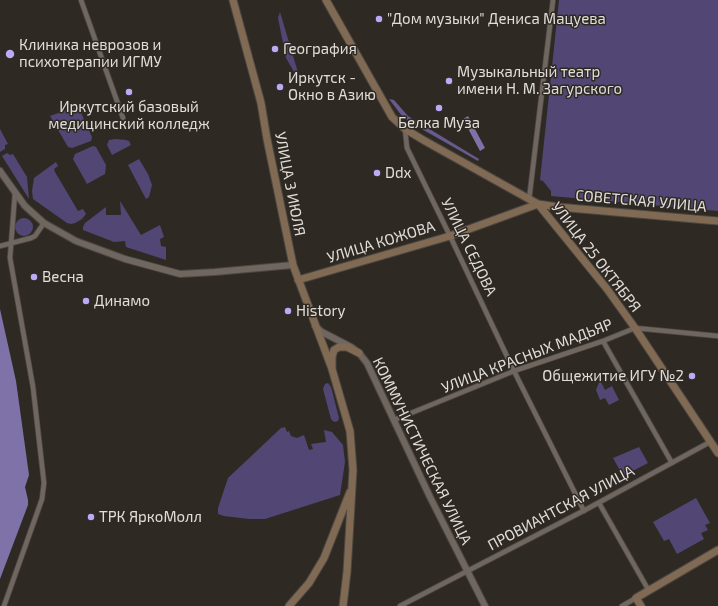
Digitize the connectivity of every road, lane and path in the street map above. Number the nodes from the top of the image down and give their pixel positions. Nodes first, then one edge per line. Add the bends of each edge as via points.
1 (81, 0) edge
2 (233, 0) edge
3 (326, 0) edge
4 (552, 0) edge
5 (123, 118) dead end
6 (406, 129) junction
7 (0, 171) edge
8 (15, 193) junction
9 (529, 200) junction
10 (538, 204) junction
11 (718, 221) edge
12 (44, 223) junction
13 (450, 236) junction
14 (11, 244) junction
15 (0, 246) edge
16 (293, 265) junction
17 (298, 280) junction
18 (315, 326) junction
19 (635, 328) junction
20 (718, 336) edge
21 (603, 341) junction
22 (359, 353) junction
23 (332, 369) junction
24 (514, 371) junction
25 (394, 420) junction
26 (710, 442) junction
27 (718, 453) edge
28 (672, 463) junction
29 (353, 485) junction
30 (599, 503) junction
31 (584, 510) junction
32 (718, 550) edge
33 (466, 571) junction
34 (648, 591) junction
35 (636, 598) junction
36 (4, 606) edge
37 (289, 606) edge
38 (342, 606) edge
39 (400, 606) edge
40 (485, 606) edge
41 (622, 606) edge
42 (641, 606) edge

1 - 5 street
2 - 16 main road, УЛИЦА 3 ИЮЛЯ via 261,103
3 - 6 main road via 392,117
4 - 9 street
6 - 9 main road, УЛИЦА 25 ОКТЯБРЯ
6 - 13 street, УЛИЦА СЕДОВА via 407,148
7 - 8 street
8 - 12 street
8 - 14 street
9 - 10 main road, УЛИЦА 25 ОКТЯБРЯ
10 - 11 main road, СОВЕТСКАЯ УЛИЦА
10 - 13 main road, УЛИЦА КОЖОВА
10 - 19 main road, УЛИЦА 25 ОКТЯБРЯ
12 - 14 street via 35,236
12 - 16 street via 95,249 180,274
13 - 17 main road, УЛИЦА КОЖОВА
13 - 24 street, УЛИЦА СЕДОВА
14 - 15 street
14 - 36 street via 10,258 33,387 44,483 42,499
16 - 17 main road, УЛИЦА 3 ИЮЛЯ
17 - 18 main road, УЛИЦА 3 ИЮЛЯ
18 - 22 street, КОММУНИСТИЧЕСКАЯ УЛИЦА
18 - 23 main road, УЛИЦА 3 ИЮЛЯ
19 - 20 street, УЛИЦА КРАСНЫХ МАДЬЯР
19 - 21 street, УЛИЦА КРАСНЫХ МАДЬЯР
19 - 26 main road, УЛИЦА 25 ОКТЯБРЯ
21 - 24 street, УЛИЦА КРАСНЫХ МАДЬЯР
21 - 28 street
22 - 23 main road via 346,347 336,348 332,355
22 - 25 street, КОММУНИСТИЧЕСКАЯ УЛИЦА via 367,363
23 - 29 main road, УЛИЦА 3 ИЮЛЯ via 350,431
24 - 25 street, УЛИЦА КРАСНЫХ МАДЬЯР
24 - 31 street, УЛИЦА СЕДОВА
25 - 33 street, КОММУНИСТИЧЕСКАЯ УЛИЦА
26 - 27 main road, УЛИЦА 25 ОКТЯБРЯ
26 - 28 street, ПРОВИАНТСКАЯ УЛИЦА
28 - 30 street, ПРОВИАНТСКАЯ УЛИЦА
29 - 37 main road via 324,558 309,583
29 - 38 main road, УЛИЦА 3 ИЮЛЯ
30 - 31 street, ПРОВИАНТСКАЯ УЛИЦА
30 - 34 street
31 - 33 street, ПРОВИАНТСКАЯ УЛИЦА
32 - 34 main road
33 - 39 street, ПРОВИАНТСКАЯ УЛИЦА
33 - 40 street, КОММУНИСТИЧЕСКАЯ УЛИЦА
34 - 35 main road
35 - 41 street
35 - 42 main road

